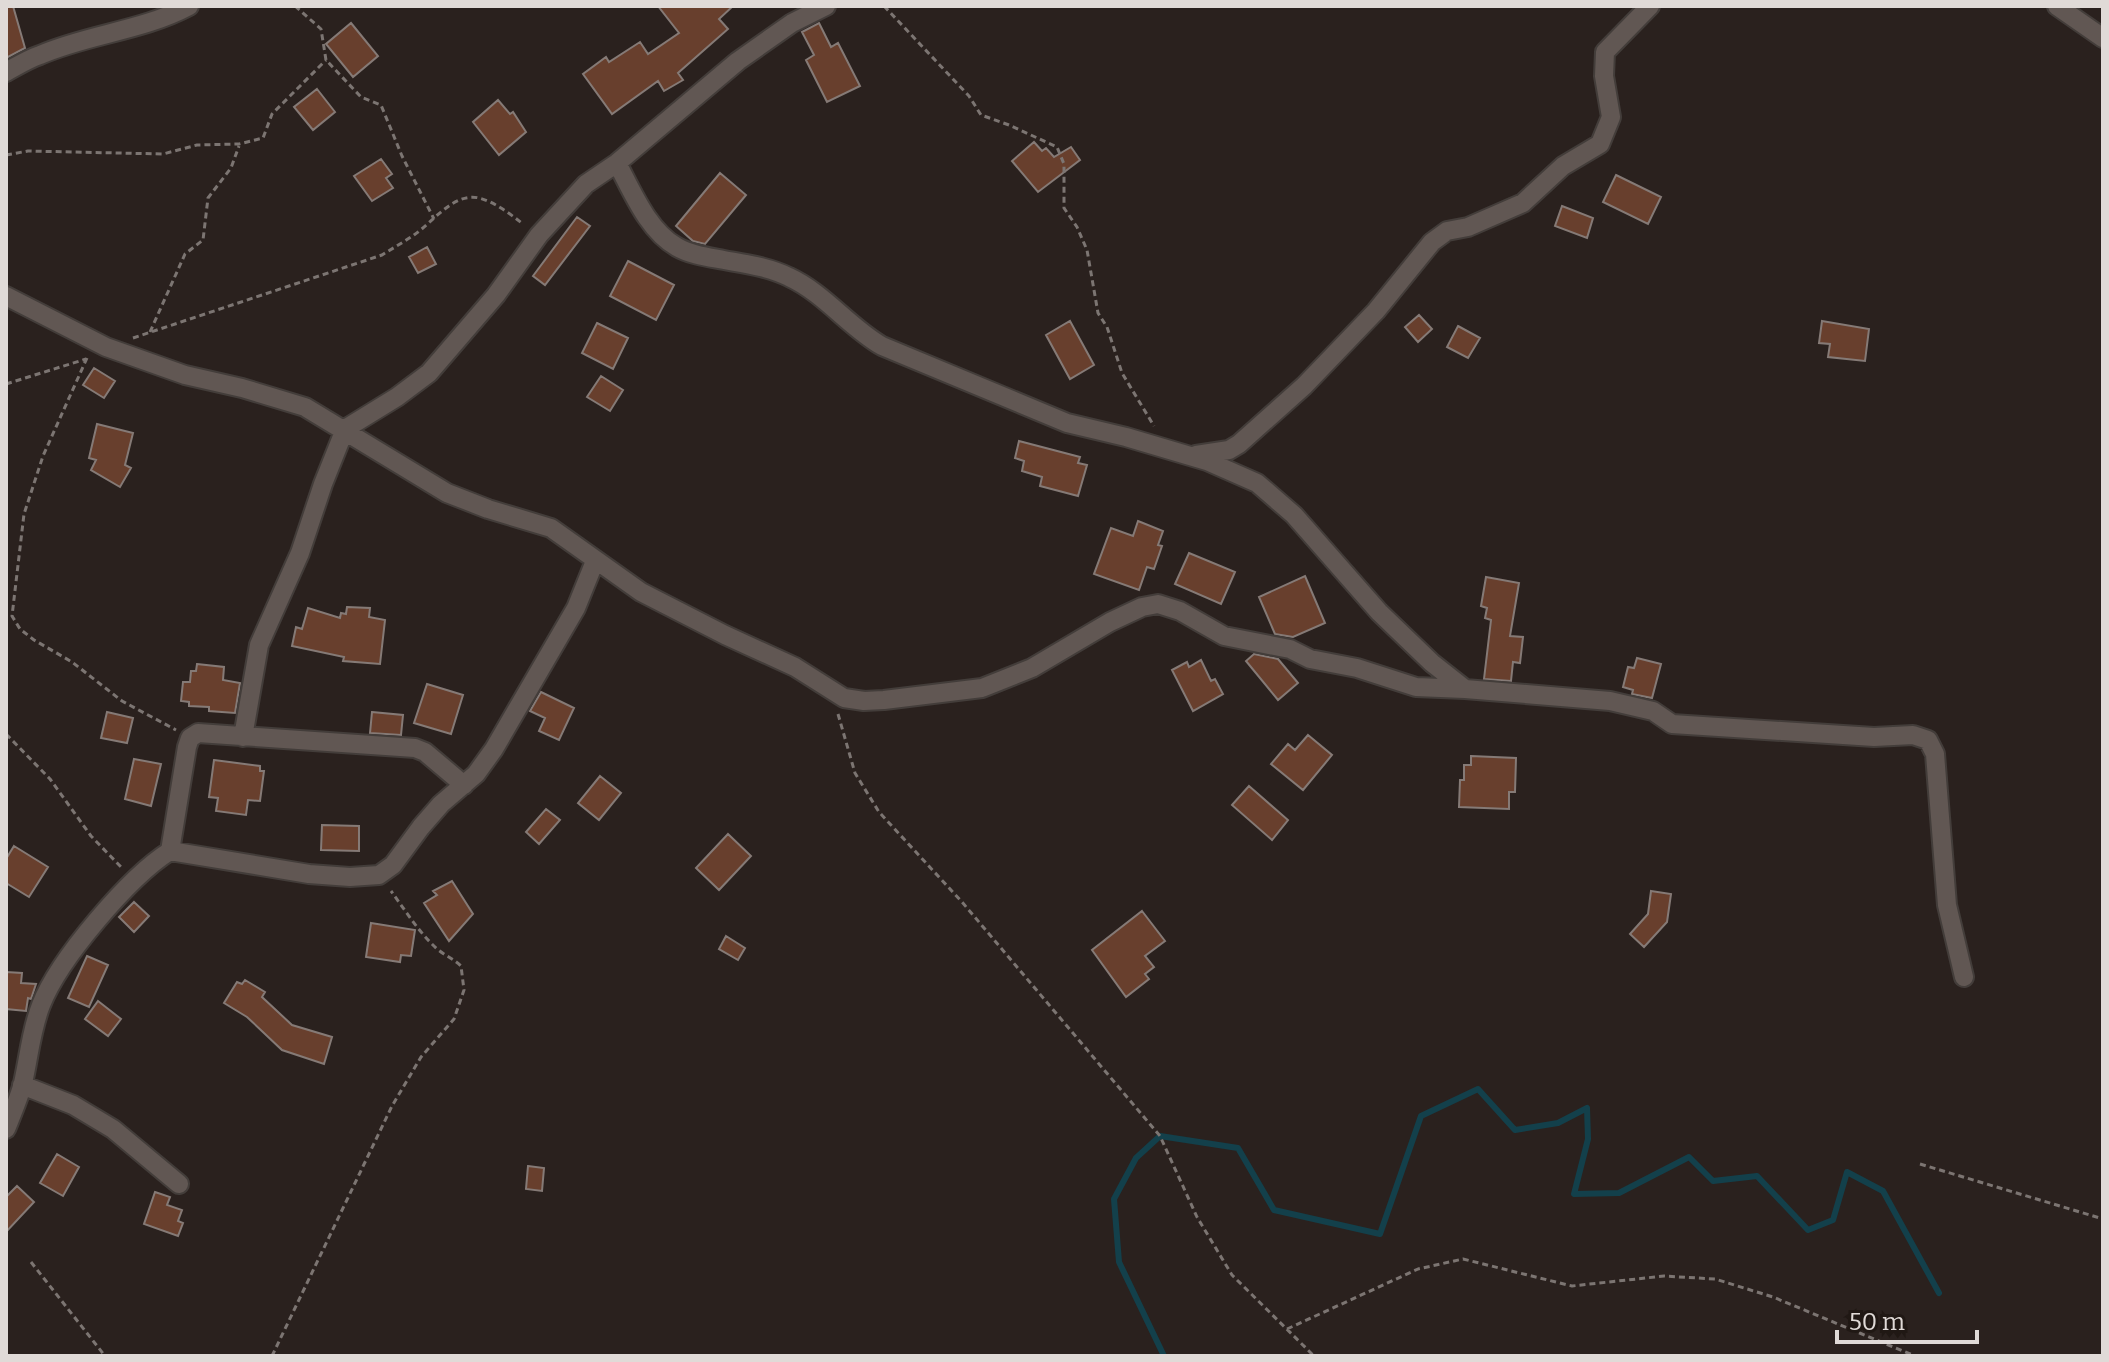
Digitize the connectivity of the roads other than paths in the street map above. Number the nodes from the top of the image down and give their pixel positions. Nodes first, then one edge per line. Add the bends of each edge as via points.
1 (189, 6) edge
2 (826, 6) edge
3 (1650, 6) edge
4 (2057, 6) edge
5 (2103, 38) edge
6 (6, 72) edge
7 (617, 163) junction
8 (6, 296) edge
9 (345, 429) junction
10 (1189, 456) junction
11 (595, 561) junction
12 (1465, 689) junction
13 (243, 737) junction
14 (464, 785) junction
15 (170, 851) junction
16 (1964, 977) dead end
17 (22, 1085) junction
18 (6, 1129) edge
19 (179, 1184) dead end

1 - 6 street via 133,29 42,54
2 - 7 street via 738,61
3 - 10 street via 1605,52 1611,117 1600,144 1563,166 1523,203 1447,231 1432,242 1325,365 1239,444
4 - 5 street
7 - 9 street via 586,184 539,235 429,373
7 - 10 street via 643,210 678,247 774,270 811,290 882,346 1067,423
8 - 9 street via 106,347 185,375 305,407
9 - 11 street via 447,493 551,528
9 - 13 street via 300,553 259,645
10 - 12 street via 1257,483 1379,612
11 - 12 street via 641,592 795,667 844,698 864,701 982,688 1032,668 1131,612 1158,604 1224,636 1290,649 1416,687
11 - 14 street via 576,608 494,749
12 - 16 street via 1610,701 1653,711 1672,724 1913,735 1928,740 1935,754 1947,905
13 - 14 street via 415,748
13 - 15 street via 198,733 190,738
14 - 15 street via 379,875 309,874
15 - 17 street via 134,881 59,968 41,1005
17 - 18 street
17 - 19 street via 73,1105 113,1129

